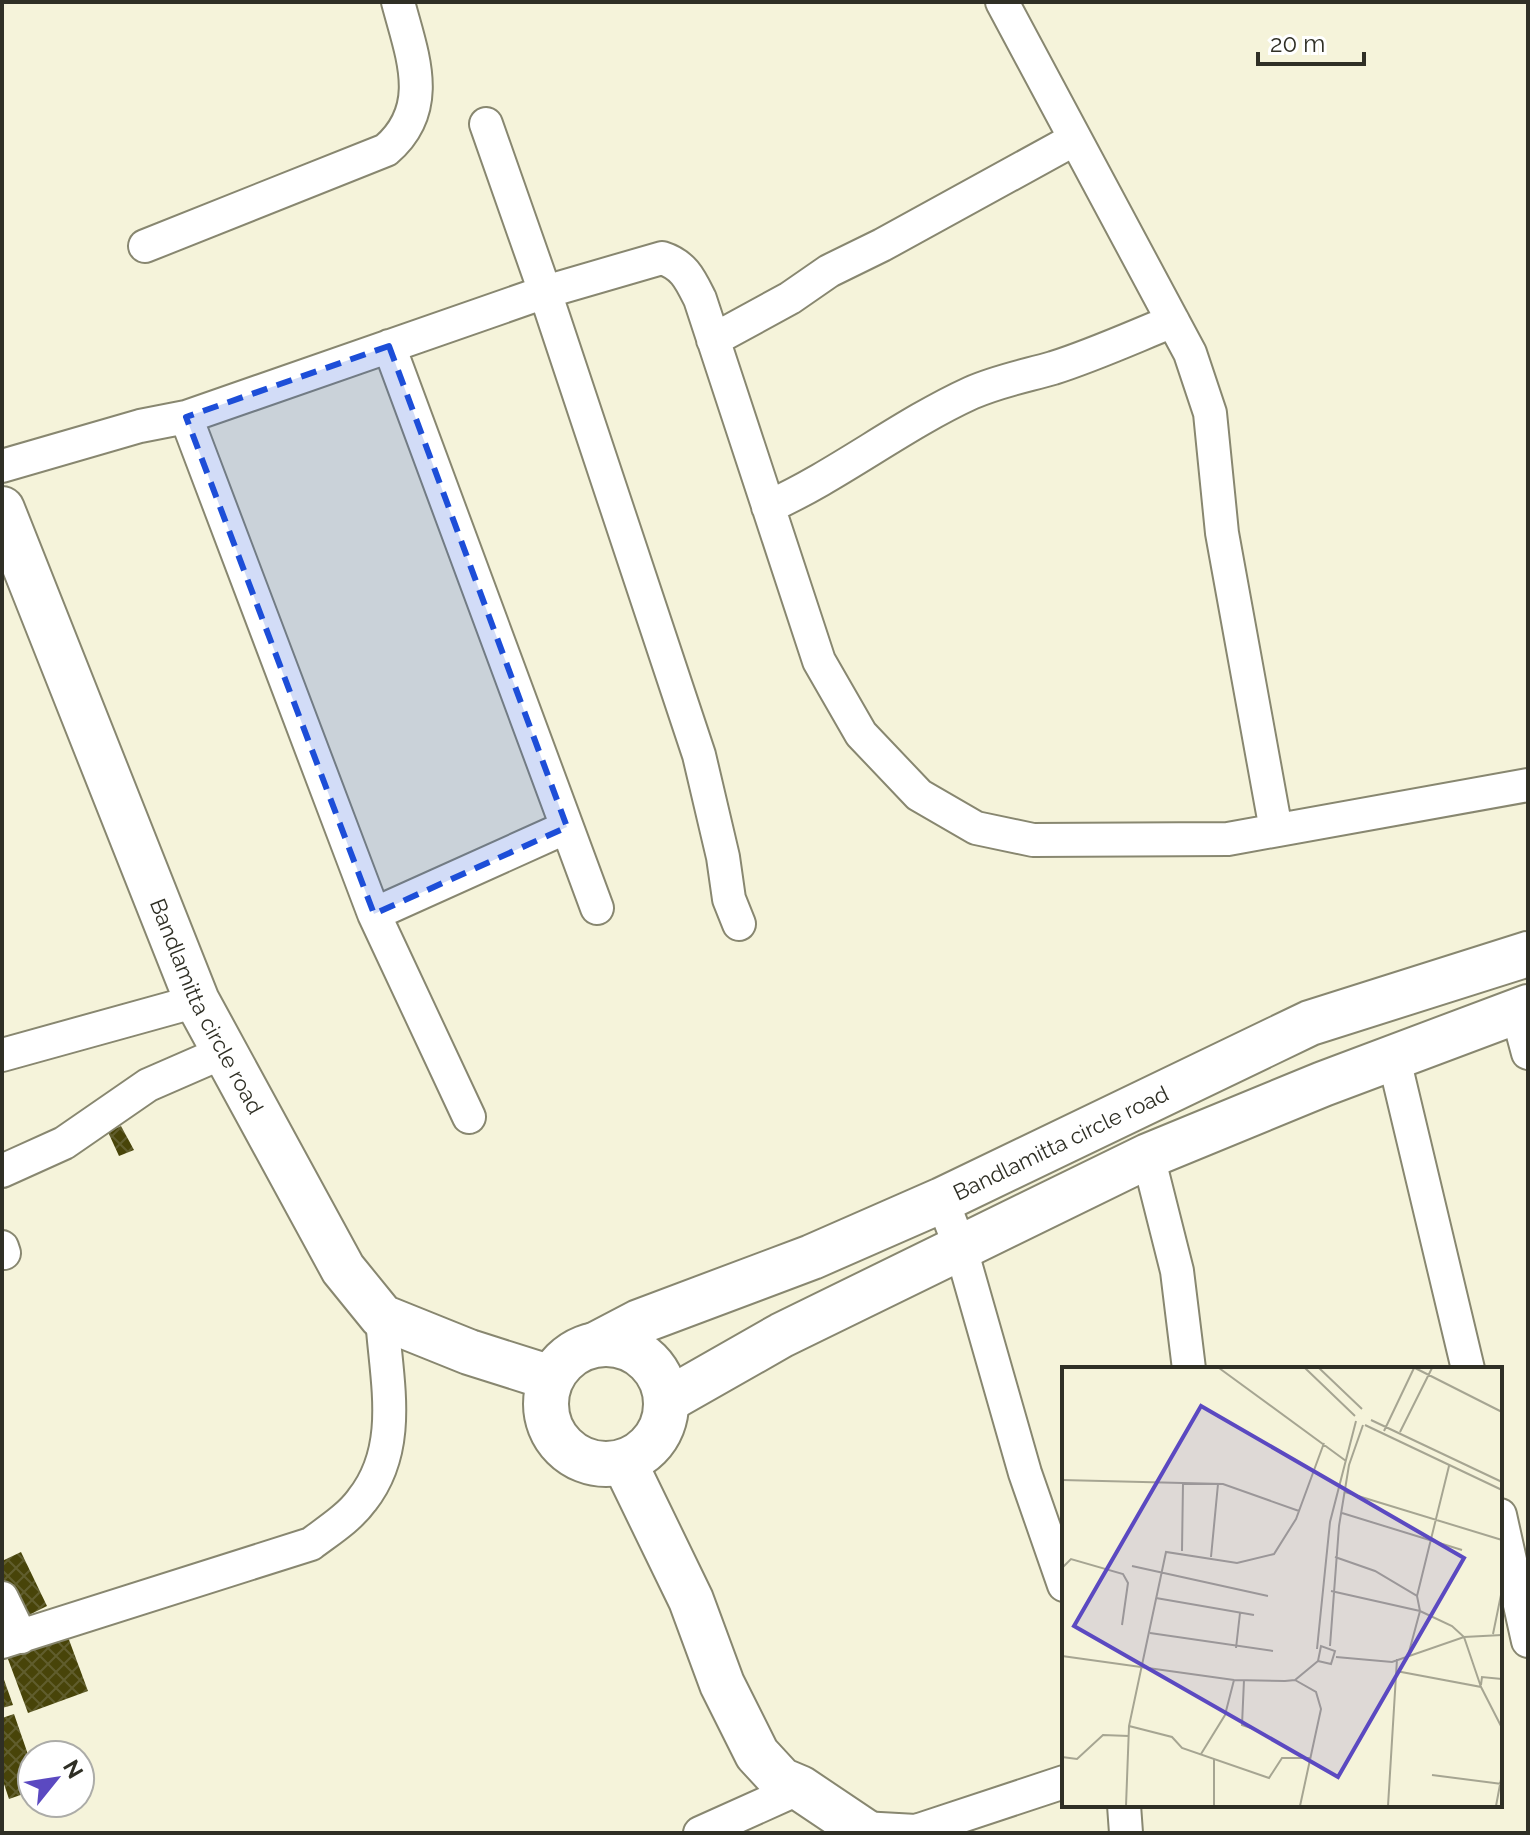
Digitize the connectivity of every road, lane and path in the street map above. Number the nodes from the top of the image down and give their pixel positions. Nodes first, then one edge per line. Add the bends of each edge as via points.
1 (398, 2) edge
2 (1002, 2) edge
3 (486, 124) dead end
4 (1075, 139) junction
5 (145, 246) dead end
6 (545, 292) junction
7 (1173, 321) junction
8 (713, 340) junction
9 (389, 346) junction
10 (186, 417) junction
11 (2, 466) edge
12 (768, 507) junction
13 (2, 509) edge
14 (1528, 785) edge
15 (567, 827) junction
16 (1276, 830) junction
17 (597, 908) dead end
18 (374, 914) junction
19 (739, 924) dead end
20 (1528, 954) edge
21 (197, 1001) junction
22 (1524, 1024) edge
23 (226, 1051) junction
24 (2, 1055) edge
25 (1394, 1059) junction
26 (469, 1117) dead end
27 (1148, 1156) junction
28 (2, 1171) edge
29 (942, 1200) junction
30 (961, 1249) junction
31 (382, 1317) junction
32 (597, 1344) junction
33 (1189, 1367) edge
34 (1468, 1367) edge
35 (551, 1378) junction
36 (666, 1401) junction
37 (624, 1462) junction
38 (1502, 1525) edge
39 (1062, 1579) edge
40 (1515, 1593) edge
41 (2, 1598) edge
42 (12, 1640) edge
43 (1528, 1641) edge
44 (1062, 1783) edge
45 (800, 1788) junction
46 (1124, 1807) edge
47 (738, 1825) edge
48 (864, 1830) edge
49 (700, 1833) edge
50 (1126, 1833) edge

1 - 5 street via 416,69 416,97 402,137 386,150
2 - 4 street
3 - 6 street
4 - 7 street
4 - 8 street via 829,271
6 - 8 street via 653,260 674,262 690,278
6 - 9 street
6 - 19 street via 699,755
7 - 12 street via 1094,354 971,394 807,490
7 - 16 street via 1210,413 1222,533
8 - 12 street
9 - 10 street
9 - 15 street
10 - 11 street
10 - 18 street
12 - 16 street via 819,661 861,734 919,795 976,828 1033,840 1228,839
13 - 21 street, Bandlamitta circle road
14 - 16 street
15 - 17 street
15 - 18 street
18 - 26 street
20 - 29 street, Bandlamitta circle road via 1310,1023
21 - 23 street, Bandlamitta circle road
21 - 24 street
22 - 25 street
23 - 28 street via 148,1085 64,1143
23 - 31 street, Bandlamitta circle road via 343,1269
25 - 27 street
25 - 34 street
27 - 30 street
27 - 33 street via 1177,1271
29 - 30 street
29 - 32 street, Bandlamitta circle road via 812,1257 639,1322
30 - 36 street via 782,1335
30 - 39 street via 1025,1473
31 - 35 street, Bandlamitta circle road
31 - 42 street via 390,1434 384,1467 362,1502 336,1525 311,1544
32 - 35 street, Bandlamitta circle road via 562,1361
32 - 36 street via 636,1352 662,1382
35 - 37 street via 546,1412 561,1444 590,1463
36 - 37 street via 656,1438
37 - 45 street via 694,1608 745,1734 769,1769
38 - 40 street
40 - 43 street
41 - 42 street
44 - 48 street via 916,1831
45 - 47 street
45 - 48 street
46 - 50 street
47 - 49 street

